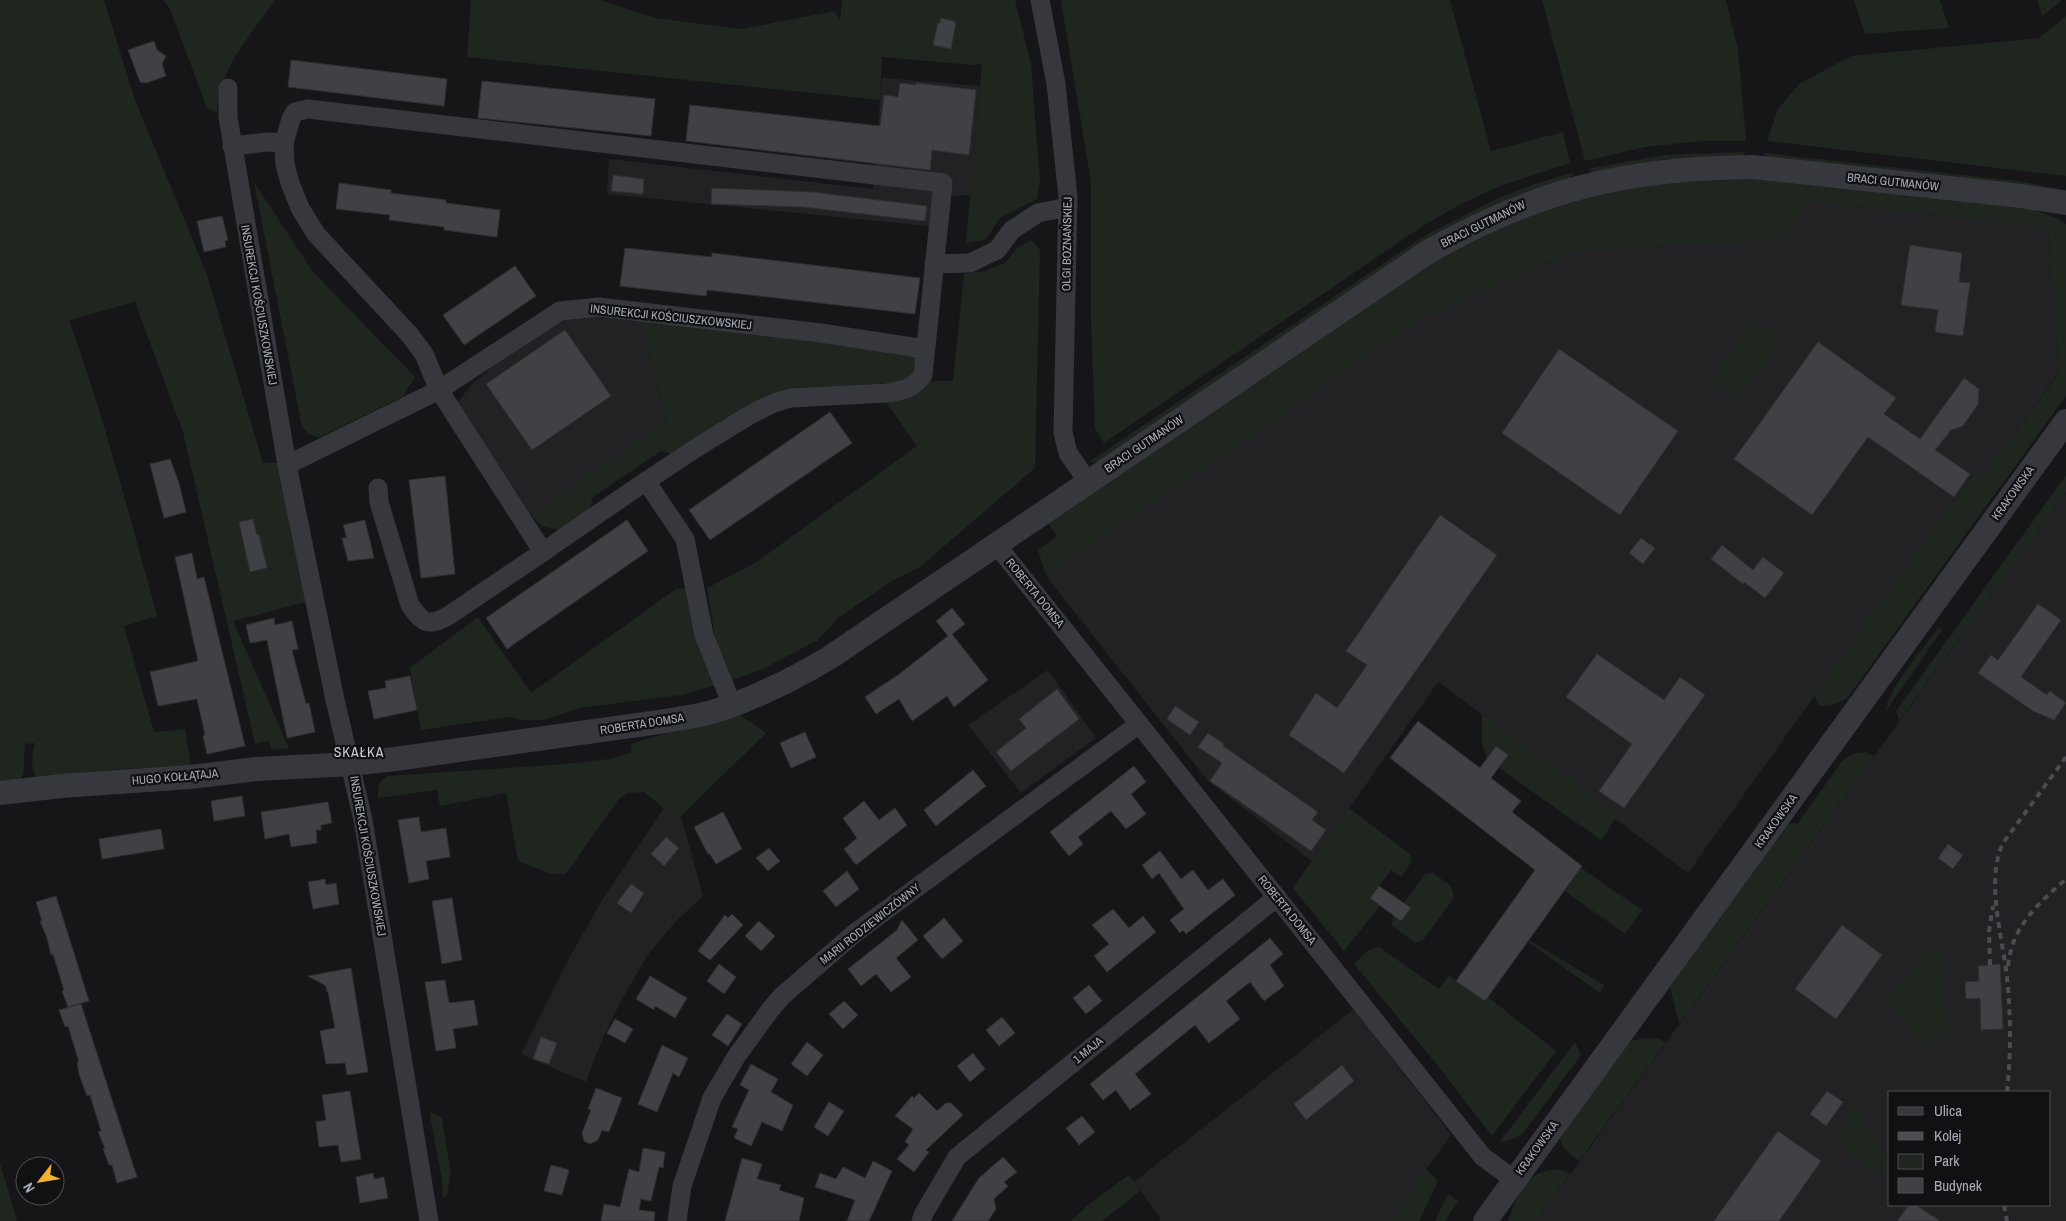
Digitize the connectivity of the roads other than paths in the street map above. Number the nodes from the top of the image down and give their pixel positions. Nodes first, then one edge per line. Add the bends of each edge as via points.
1 (1040, 0) edge
2 (228, 88) dead end
3 (284, 143) junction
4 (232, 146) junction
5 (2063, 205) edge
6 (1068, 207) junction
7 (934, 264) junction
8 (925, 349) junction
9 (439, 390) junction
10 (2066, 421) edge
11 (287, 465) junction
12 (646, 481) junction
13 (1088, 482) junction
14 (378, 488) dead end
15 (996, 544) junction
16 (543, 552) junction
17 (732, 705) junction
18 (1139, 724) junction
19 (351, 764) junction
20 (0, 794) edge
21 (1277, 898) junction
22 (1513, 1182) junction
23 (429, 1221) edge
24 (677, 1221) edge
25 (921, 1221) edge
26 (1484, 1221) edge

1 - 6 street, OLGI BOZNAŃSKIEJ via 1056,84
2 - 4 street, INSUREKCJI KOŚCIUSZKOWSKIEJ via 226,104
3 - 4 street
3 - 7 street via 295,112 308,109 943,183
3 - 9 street via 290,183 316,234 409,334 424,354
4 - 11 street, INSUREKCJI KOŚCIUSZKOWSKIEJ
5 - 13 street, BRACI GUTMANÓW via 2013,195 1753,167 1652,172 1564,191 1487,220 1428,252
6 - 7 street via 1038,213 1012,230 997,250 970,263
6 - 13 street, OLGI BOZNAŃSKIEJ via 1063,432 1068,453
7 - 8 street
8 - 9 street, INSUREKCJI KOŚCIUSZKOWSKIEJ via 821,333 599,307 574,309 560,311
8 - 12 street via 923,375 915,385 888,393 790,398 775,402
9 - 11 street, INSUREKCJI KOŚCIUSZKOWSKIEJ
9 - 16 street
10 - 22 street, KRAKOWSKA
11 - 19 street, INSUREKCJI KOŚCIUSZKOWSKIEJ
12 - 16 street
12 - 17 street via 684,539 704,635
13 - 15 street, BRACI GUTMANÓW
14 - 16 street via 379,502 410,605 418,617 428,623 448,616
15 - 17 street, ROBERTA DOMSA via 829,658 794,679
15 - 18 street, ROBERTA DOMSA
17 - 19 street, ROBERTA DOMSA via 666,721
18 - 21 street, ROBERTA DOMSA
18 - 24 street, MARII RODZIEWICZÓWNY via 855,933 782,996 736,1057 712,1098 682,1186
19 - 20 street, HUGO KOŁŁĄTAJA via 256,769
19 - 23 street, INSUREKCJI KOŚCIUSZKOWSKIEJ
21 - 22 street, ROBERTA DOMSA via 1484,1157
21 - 25 street, 1 MAJA via 957,1157
22 - 26 street, KRAKOWSKA

